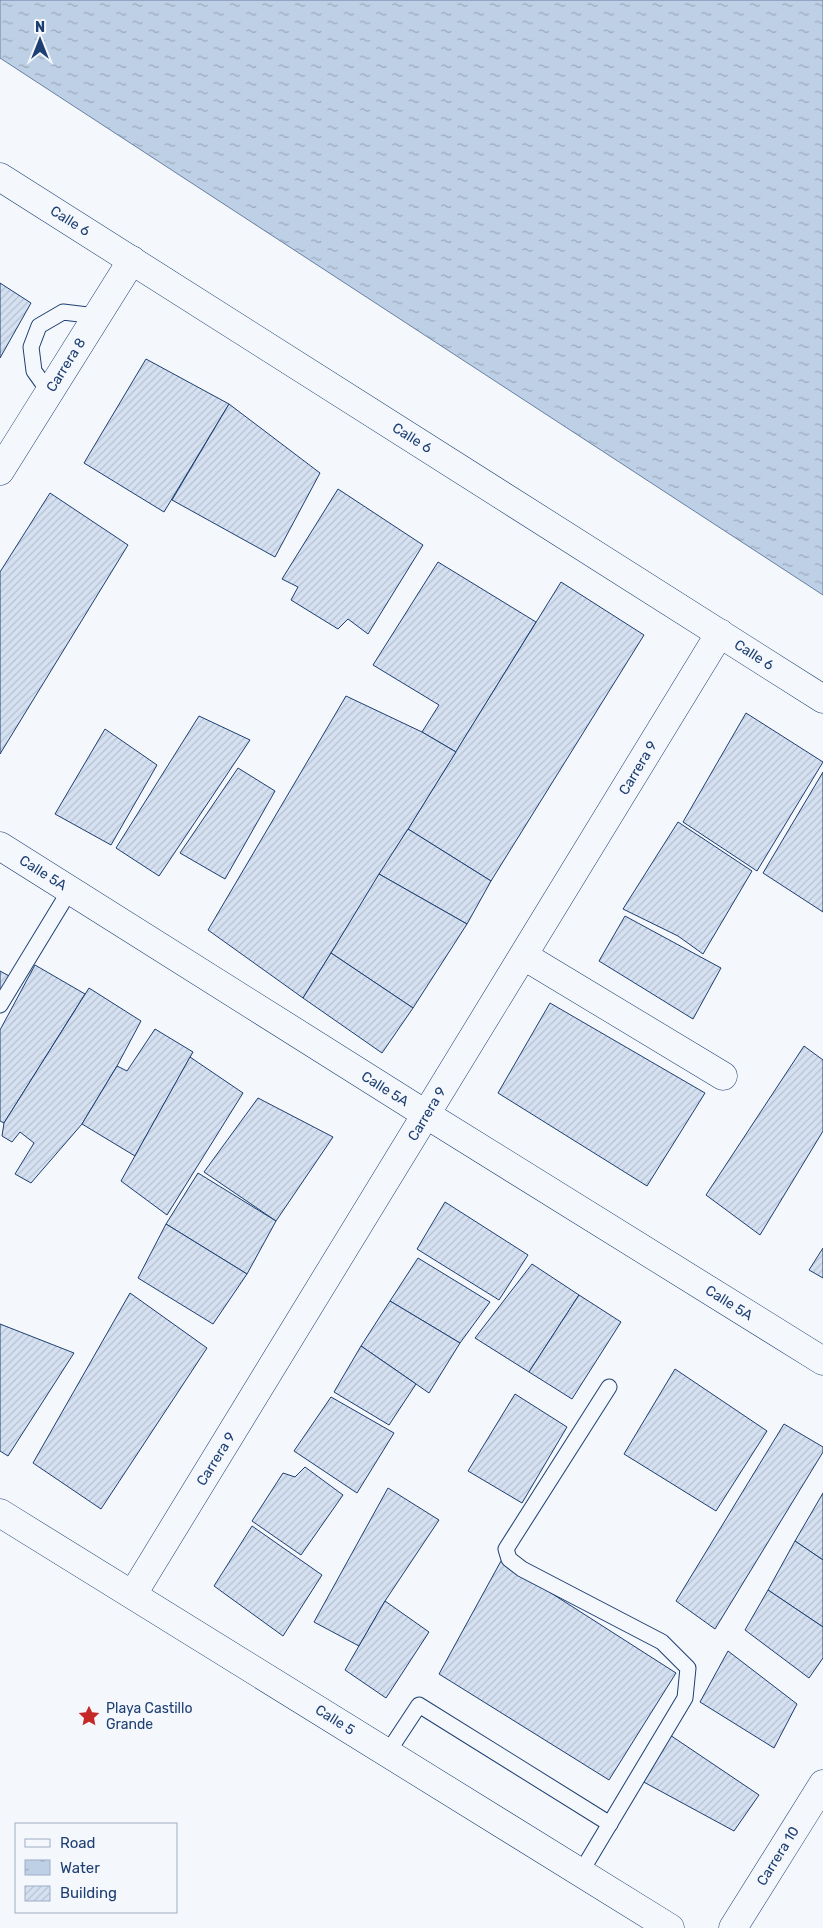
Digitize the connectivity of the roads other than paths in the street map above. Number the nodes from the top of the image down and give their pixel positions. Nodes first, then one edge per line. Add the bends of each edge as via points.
1 (0, 177) edge
2 (132, 260) junction
3 (96, 316) junction
4 (49, 392) junction
5 (0, 471) edge
6 (720, 633) junction
7 (823, 699) edge
8 (0, 846) edge
9 (70, 890) junction
10 (524, 956) junction
11 (0, 1005) edge
12 (723, 1076) dead end
13 (427, 1116) junction
14 (823, 1361) edge
15 (609, 1387) dead end
16 (0, 1513) edge
17 (133, 1594) junction
18 (388, 1752) junction
19 (823, 1784) edge
20 (610, 1824) junction
21 (581, 1872) junction
22 (670, 1928) edge
23 (733, 1928) edge

1 - 2 street, Calle 6
2 - 3 street, Carrera 8
2 - 6 street, Calle 6
3 - 4 street, Carrera 8
3 - 4 lane via 63,312 39,326 31,347 34,371
4 - 5 street, Carrera 8
6 - 7 street, Calle 6
6 - 10 street, Carrera 9
8 - 9 street, Calle 5A
9 - 11 lane
9 - 13 street, Calle 5A
10 - 12 street
10 - 13 street, Carrera 9
13 - 14 street, Calle 5A
13 - 17 street, Carrera 9
15 - 20 lane via 506,1549 509,1559 522,1569 662,1642 688,1668 686,1698
16 - 17 street, Calle 5
17 - 18 street, Calle 5
18 - 20 lane via 419,1705
18 - 21 street, Calle 5
19 - 23 street, Carrera 10
20 - 21 lane
21 - 22 street, Calle 5

